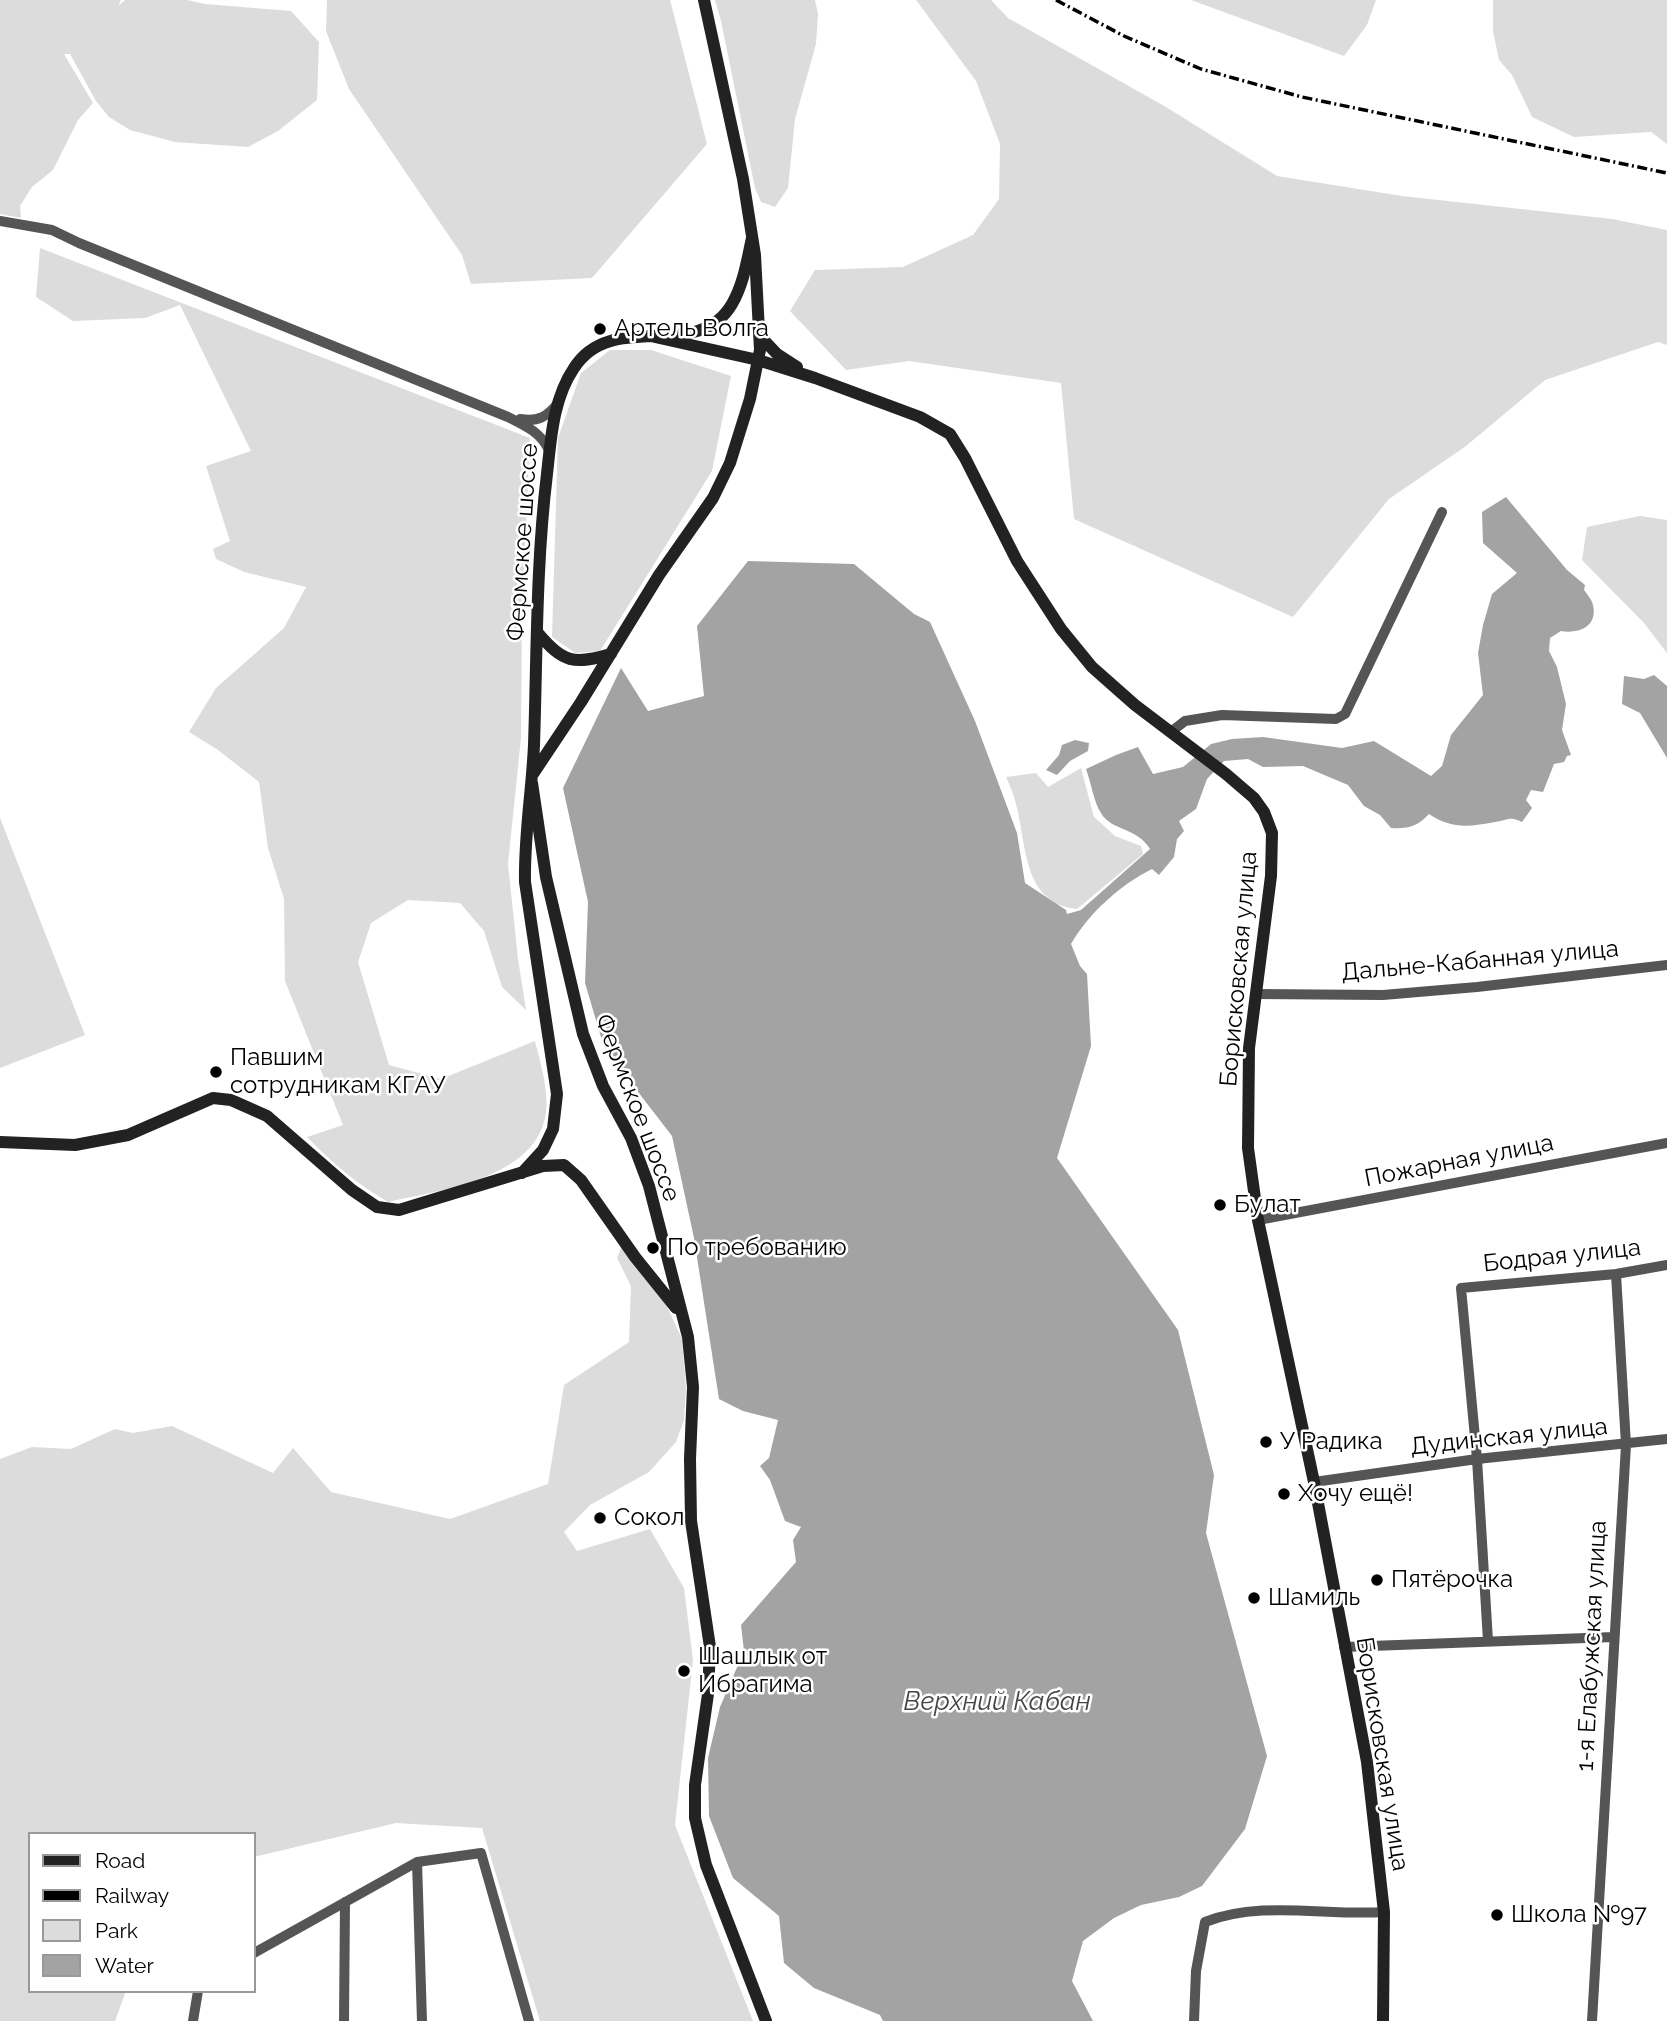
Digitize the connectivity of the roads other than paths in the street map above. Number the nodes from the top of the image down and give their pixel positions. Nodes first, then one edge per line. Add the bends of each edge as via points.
1 (704, 0) edge
2 (0, 221) edge
3 (752, 238) junction
4 (761, 336) junction
5 (655, 337) junction
6 (758, 360) junction
7 (815, 378) junction
8 (558, 403) junction
9 (508, 417) junction
10 (550, 450) junction
11 (1442, 512) dead end
12 (538, 633) junction
13 (611, 654) junction
14 (1172, 731) junction
15 (533, 778) junction
16 (1667, 965) edge
17 (1255, 994) junction
18 (0, 1142) edge
19 (1667, 1143) edge
20 (522, 1173) junction
21 (1258, 1220) junction
22 (1667, 1265) edge
23 (1616, 1274) junction
24 (688, 1337) junction
25 (1667, 1439) edge
26 (1626, 1445) junction
27 (1477, 1460) junction
28 (1314, 1482) junction
29 (1613, 1637) junction
30 (1488, 1640) junction
31 (1344, 1647) junction
32 (417, 1862) junction
33 (345, 1902) junction
34 (1384, 1912) junction
35 (256, 1952) edge
36 (198, 1993) edge
37 (193, 2021) edge
38 (344, 2021) edge
39 (422, 2021) edge
40 (529, 2021) edge
41 (766, 2021) edge
42 (1194, 2021) edge
43 (1383, 2021) edge
44 (1592, 2021) edge

1 - 3 street, Фермское шоссе
2 - 9 street via 52,230
3 - 4 street, Фермское шоссе
3 - 5 street, Фермское шоссе via 744,278 719,320 697,331
4 - 6 street, Фермское шоссе
4 - 7 street via 777,354
5 - 6 street, Фермское шоссе
5 - 8 street, Фермское шоссе via 621,337 595,347 575,366
6 - 7 street, Фермское шоссе
6 - 13 street, Фермское шоссе via 740,436 713,498
7 - 14 street via 920,417 950,434 1017,561 1060,629 1092,667
8 - 9 street via 534,421
8 - 10 street, Фермское шоссе
9 - 10 street via 531,428
10 - 12 street, Фермское шоссе via 541,526
11 - 14 street via 1345,714 1336,719 1222,715 1185,721
12 - 13 street via 553,652 571,660 589,661
12 - 15 street, Фермское шоссе
13 - 15 street, Фермское шоссе
14 - 17 street, Борисковская улица via 1254,799 1272,833 1272,876
15 - 20 street, Фермское шоссе via 525,882 557,1094 553,1129 543,1150
15 - 24 street, Фермское шоссе via 546,877 583,1034 649,1186
16 - 17 street, Дальне-Кабанная улица via 1383,995
17 - 21 street, Борисковская улица via 1249,1048 1248,1147
18 - 20 street via 75,1145 128,1135 213,1097 239,1102 267,1116 377,1207 399,1210
19 - 21 street, Пожарная улица
20 - 24 street via 564,1165 581,1180 674,1303
21 - 28 street, Борисковская улица
22 - 23 street, Бодрая улица
23 - 26 street, 1-я Елабужская улица
23 - 27 street, Бодрая улица via 1461,1288
24 - 41 street, Фермское шоссе via 694,1387 691,1521 710,1647 695,1818 706,1865
25 - 26 street, Дудинская улица
26 - 27 street, Дудинская улица
26 - 29 street, 1-я Елабужская улица
27 - 28 street, Дудинская улица
27 - 30 street
28 - 31 street, Борисковская улица
29 - 30 street
29 - 44 street, 1-я Елабужская улица
30 - 31 street
31 - 34 street, Борисковская улица via 1367,1762
32 - 33 street
32 - 39 street
32 - 40 street via 481,1853
33 - 35 street
33 - 38 street
34 - 42 street via 1245,1913 1205,1922 1196,1971
34 - 43 street, Борисковская улица
36 - 37 street

